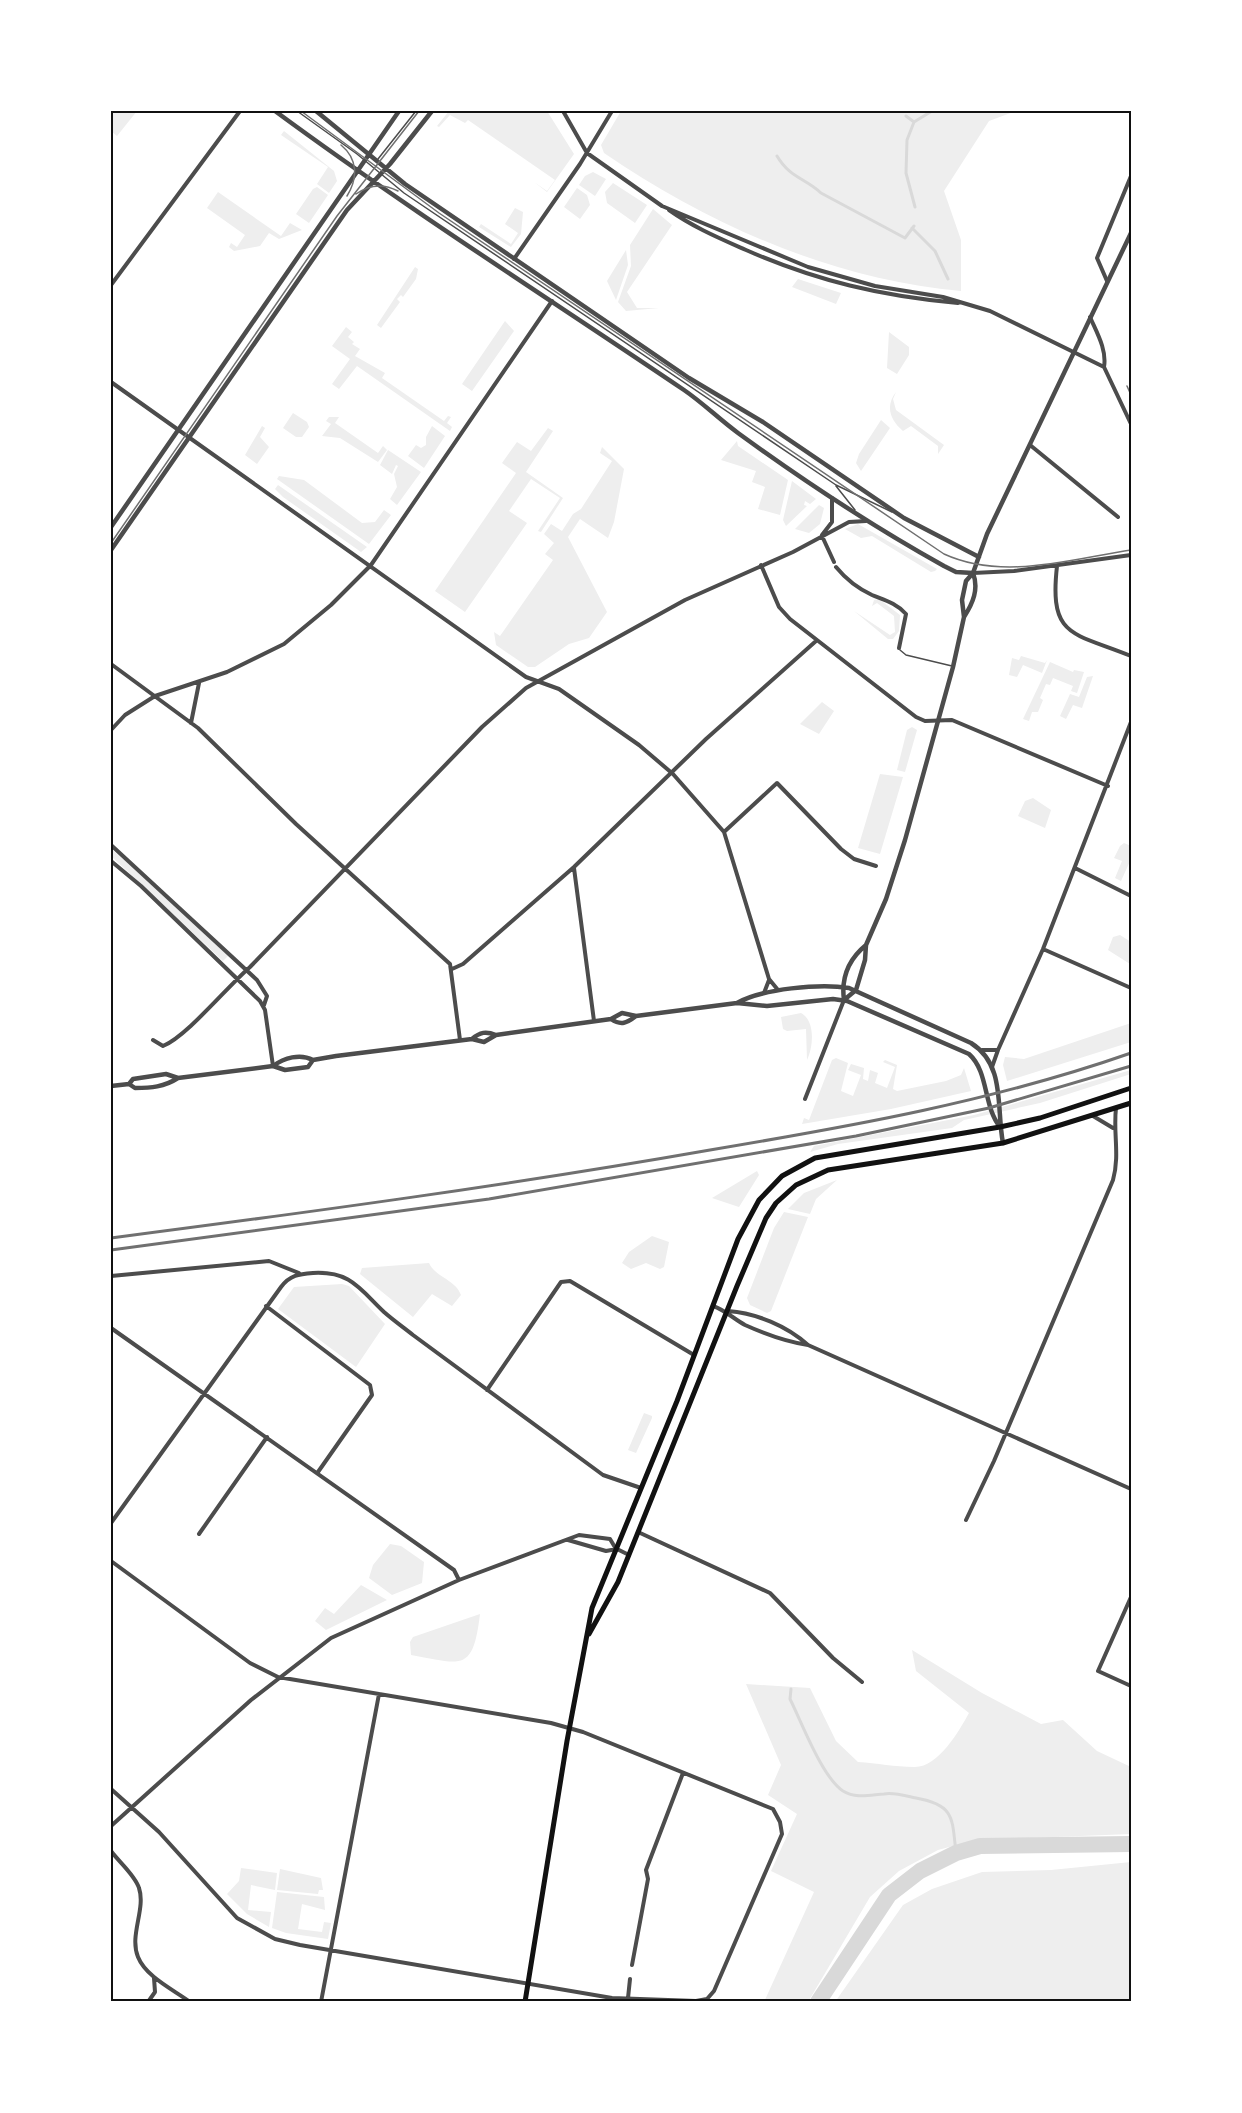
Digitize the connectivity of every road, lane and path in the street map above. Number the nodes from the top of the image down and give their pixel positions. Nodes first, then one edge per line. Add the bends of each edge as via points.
1 (240, 111) edge
2 (275, 111) edge
3 (297, 111) edge
4 (316, 111) edge
5 (399, 111) edge
6 (416, 111) edge
7 (432, 111) edge
8 (563, 111) edge
9 (612, 111) edge
10 (369, 153) junction
11 (587, 153) junction
12 (364, 160) junction
13 (377, 160) junction
14 (372, 167) junction
15 (386, 168) junction
16 (357, 171) junction
17 (380, 174) junction
18 (1131, 177) edge
19 (373, 182) junction
20 (662, 206) junction
21 (1131, 233) edge
22 (514, 259) junction
23 (1107, 281) junction
24 (111, 285) edge
25 (560, 290) junction
26 (556, 295) junction
27 (552, 301) junction
28 (971, 304) junction
29 (1090, 317) junction
30 (1074, 351) junction
31 (1104, 367) junction
32 (111, 382) edge
33 (1131, 424) edge
34 (179, 430) junction
35 (190, 437) junction
36 (1030, 445) junction
37 (836, 485) junction
38 (831, 497) junction
39 (858, 515) junction
40 (1118, 517) dead end
41 (904, 518) junction
42 (866, 521) junction
43 (111, 527) edge
44 (822, 536) junction
45 (111, 550) edge
46 (1131, 555) edge
47 (979, 556) junction
48 (834, 562) dead end
49 (371, 565) junction
50 (761, 566) junction
51 (1058, 566) junction
52 (836, 567) dead end
53 (974, 573) junction
54 (964, 617) junction
55 (816, 641) junction
56 (898, 648) joint
57 (1131, 656) edge
58 (111, 664) edge
59 (953, 667) junction
60 (539, 681) junction
61 (199, 683) junction
62 (155, 696) junction
63 (938, 719) junction
64 (1131, 722) edge
65 (191, 723) junction
66 (111, 730) edge
67 (673, 774) junction
68 (1108, 786) junction
69 (724, 831) junction
70 (111, 845) edge
71 (111, 861) edge
72 (876, 866) dead end
73 (574, 867) junction
74 (346, 868) junction
75 (1075, 868) junction
76 (1131, 896) edge
77 (866, 945) junction
78 (1043, 949) junction
79 (452, 969) junction
80 (247, 970) junction
81 (237, 978) junction
82 (769, 979) junction
83 (843, 987) junction
84 (1131, 988) edge
85 (856, 990) junction
86 (779, 992) junction
87 (764, 993) junction
88 (844, 1000) junction
89 (737, 1003) junction
90 (264, 1006) junction
91 (636, 1016) junction
92 (611, 1019) junction
93 (594, 1021) junction
94 (496, 1035) junction
95 (472, 1039) junction
96 (153, 1040) dead end
97 (460, 1040) junction
98 (982, 1050) junction
99 (998, 1050) junction
100 (313, 1060) junction
101 (273, 1066) junction
102 (992, 1067) junction
103 (178, 1078) junction
104 (129, 1084) junction
105 (111, 1086) edge
106 (1131, 1088) edge
107 (805, 1099) dead end
108 (1131, 1103) edge
109 (1116, 1108) junction
110 (1093, 1116) junction
111 (1000, 1127) junction
112 (1113, 1128) junction
113 (1003, 1143) junction
114 (299, 1274) junction
115 (111, 1276) edge
116 (712, 1305) junction
117 (266, 1306) junction
118 (727, 1311) junction
119 (111, 1328) edge
120 (808, 1345) junction
121 (694, 1355) junction
122 (488, 1390) junction
123 (205, 1393) junction
124 (1004, 1433) junction
125 (267, 1437) junction
126 (318, 1472) junction
127 (641, 1488) junction
128 (1131, 1490) edge
129 (966, 1520) dead end
130 (111, 1523) edge
131 (638, 1532) junction
132 (199, 1534) dead end
133 (568, 1539) junction
134 (617, 1550) junction
135 (629, 1554) junction
136 (111, 1561) edge
137 (459, 1580) junction
138 (1131, 1597) edge
139 (588, 1635) junction
140 (278, 1677) junction
141 (862, 1682) dead end
142 (1131, 1686) edge
143 (379, 1694) junction
144 (570, 1729) junction
145 (683, 1773) junction
146 (111, 1789) edge
147 (132, 1806) junction
148 (111, 1826) edge
149 (111, 1851) edge
150 (331, 1950) junction
151 (632, 1965) dead end
152 (154, 1977) junction
153 (630, 1980) dead end
154 (528, 1984) junction
155 (628, 1998) junction
156 (148, 2002) edge
157 (190, 2002) edge
158 (321, 2002) edge
159 (525, 2002) edge

1 - 24 street
2 - 16 street
3 - 12 lane
4 - 10 street
5 - 10 street
6 - 13 lane
7 - 15 street
8 - 11 street
9 - 11 street
10 - 12 street
10 - 13 street
11 - 20 street
11 - 22 street
12 - 14 lane
12 - 16 street
13 - 14 lane
13 - 15 street
14 - 17 lane
15 - 17 street
15 - 22 street
16 - 19 street
16 - 34 street
17 - 19 street
17 - 26 lane
18 - 23 street via 1097,258
19 - 27 street
19 - 35 street via 347,210
20 - 28 street via 818,270 875,286
20 - 28 street via 706,233 834,284 873,293
21 - 23 street
22 - 25 street
23 - 29 street
25 - 26 street
25 - 41 street
26 - 27 street
26 - 37 lane
27 - 38 street
27 - 49 street
28 - 30 street
29 - 30 street
29 - 31 street via 1103,349
30 - 31 street
30 - 36 street
31 - 33 street
32 - 34 street
34 - 35 street
34 - 43 street
35 - 45 street
35 - 49 street
36 - 40 street
36 - 47 street
37 - 39 lane
37 - 41 lane
38 - 39 street
38 - 44 street via 832,522
39 - 42 street
41 - 47 street
42 - 44 street via 849,522
42 - 53 street via 956,572
44 - 48 street
44 - 50 street
46 - 51 street
47 - 53 street
49 - 60 street via 526,677
49 - 61 street via 308,627 284,644
50 - 55 street via 779,607
50 - 60 street via 685,600
51 - 53 street
51 - 57 street via 1054,593 1059,618 1066,628
52 - 56 street via 863,589 883,597 906,614
53 - 54 street via 975,592
53 - 54 street via 966,581
54 - 59 street
55 - 63 street via 916,717 925,721
55 - 67 street via 678,765
56 - 59 lane via 906,655
58 - 62 street
59 - 63 street
60 - 67 street via 559,689
60 - 74 street via 482,727
61 - 62 street
61 - 65 street
62 - 65 street
62 - 66 street via 125,715
63 - 68 street via 986,733
63 - 77 street via 891,887
64 - 68 street
65 - 74 street
67 - 69 street
67 - 73 street
68 - 75 street
69 - 72 street via 777,783 841,849 854,859
69 - 82 street
70 - 80 street
71 - 81 street
73 - 79 street via 463,964
73 - 93 street
74 - 79 street
74 - 80 street
75 - 76 street
75 - 78 street
77 - 83 street via 855,954
77 - 85 street via 866,960
78 - 84 street
78 - 99 street
79 - 97 street
80 - 81 street
80 - 90 street via 266,992
81 - 90 street
81 - 96 street via 175,1041 163,1046
82 - 86 street
82 - 87 street
83 - 85 street
83 - 86 street
83 - 88 street
85 - 88 street
85 - 98 street
86 - 87 street
87 - 89 street
88 - 89 street
88 - 107 street
88 - 111 street via 969,1054 979,1068 991,1115
89 - 91 street
90 - 101 street
91 - 92 street via 622,1013
91 - 92 street via 623,1023
92 - 93 street
93 - 94 street
94 - 95 street via 484,1042
94 - 95 street via 479,1033
95 - 97 street
97 - 100 street
98 - 99 street
98 - 102 street
99 - 102 street
100 - 101 street via 306,1056 283,1059
100 - 101 street via 308,1067 296,1069
101 - 103 street
102 - 111 street via 1003,1112
103 - 104 street via 166,1074 133,1079
103 - 104 street via 150,1088
104 - 105 street
106 - 111 main road
108 - 109 main road
109 - 110 main road
109 - 112 street
110 - 112 street
110 - 113 main road
111 - 113 street
111 - 116 main road via 834,1153 796,1167 759,1200 738,1239
112 - 124 street via 1118,1154 1113,1180
113 - 118 main road via 812,1175 776,1203 766,1218
114 - 115 street via 269,1262
114 - 117 street via 288,1278
114 - 122 street via 332,1273 356,1283 386,1314
116 - 118 street
116 - 121 main road
117 - 123 street
117 - 126 street via 370,1385 372,1395
118 - 120 street via 744,1324 791,1343
118 - 120 street via 743,1312 794,1333
118 - 131 main road
119 - 123 street
120 - 124 street
121 - 122 street via 570,1281 561,1282
121 - 127 main road
122 - 127 street via 603,1475
123 - 125 street
123 - 130 street
124 - 128 street
124 - 129 street
125 - 126 street
125 - 132 street
126 - 137 street via 453,1570
127 - 134 main road
131 - 135 main road
131 - 141 street via 770,1593
133 - 134 street via 606,1551
133 - 134 street via 579,1534 602,1537 610,1539
133 - 137 street
134 - 135 street
134 - 139 main road via 592,1608
135 - 139 main road
136 - 140 street via 250,1663
137 - 140 street via 343,1632
138 - 142 street via 1098,1671
139 - 144 main road
140 - 143 street
140 - 147 street
143 - 144 street
143 - 150 street
144 - 145 street
144 - 154 main road
145 - 151 street via 646,1870 648,1879
145 - 155 street via 773,1809 782,1834 707,1999
146 - 147 street
147 - 148 street
147 - 150 street via 237,1918 275,1939
149 - 152 street via 138,1885 138,1957
150 - 154 street
150 - 158 street
152 - 156 street via 155,1992
152 - 157 street
153 - 155 street
154 - 155 street
154 - 159 main road

